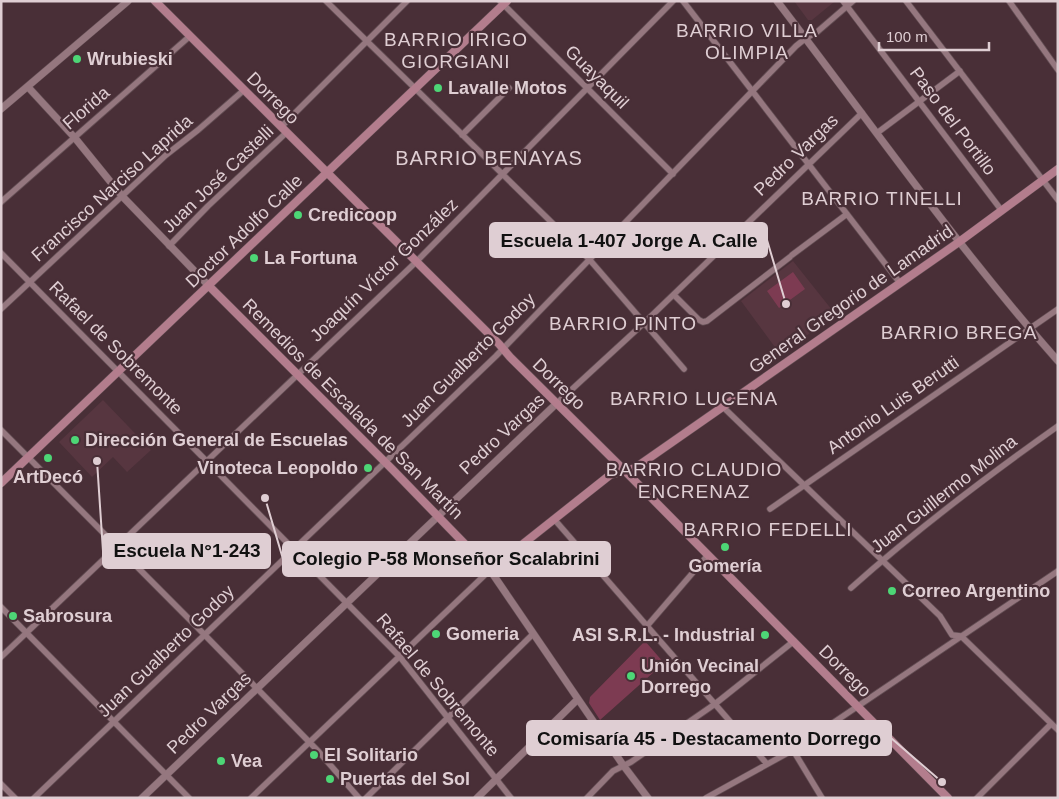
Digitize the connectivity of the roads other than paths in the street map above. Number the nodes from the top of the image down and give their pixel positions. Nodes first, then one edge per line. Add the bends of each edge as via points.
1 (128, 1) edge
2 (155, 1) edge
3 (326, 1) edge
4 (407, 1) edge
5 (673, 1) edge
6 (683, 1) edge
7 (777, 1) edge
8 (853, 1) edge
9 (906, 1) edge
10 (1009, 1) edge
11 (503, 2) edge
12 (845, 4) edge
13 (190, 36) junction
14 (806, 38) junction
15 (367, 41) junction
16 (1058, 70) edge
17 (960, 71) junction
18 (28, 87) junction
19 (509, 88) dead end
20 (416, 89) junction
21 (587, 89) junction
22 (244, 90) junction
23 (751, 92) junction
24 (919, 101) junction
25 (1, 109) edge
26 (862, 113) junction
27 (284, 129) junction
28 (877, 133) junction
29 (462, 135) junction
30 (75, 138) junction
31 (809, 164) junction
32 (1058, 169) edge
33 (327, 173) junction
34 (673, 174) junction
35 (502, 175) junction
36 (1043, 180) junction
37 (122, 196) junction
38 (1058, 200) edge
39 (1, 202) edge
40 (1002, 211) junction
41 (847, 214) junction
42 (959, 242) junction
43 (169, 246) junction
44 (1, 253) edge
45 (589, 259) junction
46 (416, 262) junction
47 (30, 282) junction
48 (900, 283) junction
49 (209, 286) junction
50 (674, 294) junction
51 (1058, 309) edge
52 (1, 310) edge
53 (644, 323) junction
54 (1029, 329) junction
55 (503, 349) junction
56 (1058, 361) edge
57 (684, 369) dead end
58 (118, 372) junction
59 (298, 375) junction
60 (557, 403) junction
61 (723, 407) junction
62 (1058, 426) edge
63 (1, 430) edge
64 (28, 457) junction
65 (208, 461) junction
66 (385, 462) junction
67 (625, 471) junction
68 (1, 483) edge
69 (805, 485) junction
70 (770, 509) dead end
71 (438, 516) junction
72 (554, 519) junction
73 (118, 547) junction
74 (294, 550) junction
75 (708, 555) junction
76 (882, 560) junction
77 (490, 570) junction
78 (1056, 574) edge
79 (851, 588) dead end
80 (347, 602) junction
81 (1, 607) edge
82 (647, 626) junction
83 (26, 633) junction
84 (533, 634) junction
85 (205, 635) junction
86 (961, 636) junction
87 (794, 641) junction
88 (1, 657) edge
89 (400, 657) junction
90 (257, 688) junction
91 (577, 700) junction
92 (715, 704) junction
93 (858, 706) junction
94 (448, 717) junction
95 (114, 721) junction
96 (1051, 724) junction
97 (1058, 730) edge
98 (309, 742) junction
99 (793, 750) junction
100 (767, 764) junction
101 (623, 765) junction
102 (166, 774) junction
103 (496, 778) junction
104 (1, 784) edge
105 (942, 794) edge
106 (15, 798) edge
107 (34, 798) edge
108 (142, 798) edge
109 (189, 798) edge
110 (251, 798) edge
111 (358, 798) edge
112 (366, 798) edge
113 (477, 798) edge
114 (511, 798) edge
115 (586, 798) edge
116 (648, 798) edge
117 (706, 798) edge
118 (822, 798) edge
119 (948, 798) edge
120 (977, 798) edge

1 - 18 street
2 - 13 main road, Dorrego
3 - 15 street
4 - 15 street, Juan José Castelli
5 - 21 street, Joaquín Víctor González
6 - 23 street
7 - 14 street
8 - 12 street, Juan Gualberto Godoy
9 - 17 street
10 - 16 street
11 - 20 main road, Doctor Adolfo Calle
11 - 21 street, Guayaquil
12 - 14 street, Juan Gualberto Godoy via 817,32
12 - 24 street, Paso del Portillo
13 - 22 main road, Dorrego
13 - 30 street, Florida
14 - 23 street, Juan Gualberto Godoy
14 - 26 street
15 - 20 street
15 - 27 street, Juan José Castelli
17 - 24 street
17 - 36 street
18 - 25 street
18 - 30 street, Remedios de Escalada de San Martín
19 - 29 street
20 - 29 street
20 - 33 main road, Doctor Adolfo Calle
21 - 34 street, Guayaquil
21 - 35 street, Joaquín Víctor González
22 - 27 main road, Dorrego
22 - 37 street, Francisco Narciso Laprida
23 - 31 street
23 - 34 street, Juan Gualberto Godoy
24 - 28 street
24 - 40 street, Paso del Portillo
26 - 28 street
26 - 31 street, Pedro Vargas
27 - 33 main road, Dorrego
27 - 43 street, Juan José Castelli
28 - 42 street
29 - 35 street
30 - 37 street, Remedios de Escalada de San Martín
30 - 39 street, Florida
31 - 41 street
31 - 50 street, Pedro Vargas
32 - 36 main road, General Gregorio de Lamadrid
33 - 46 main road, Dorrego
33 - 49 main road, Doctor Adolfo Calle
34 - 45 street, Juan Gualberto Godoy
35 - 45 street
35 - 46 street, Joaquín Víctor González
36 - 38 street
36 - 40 main road, General Gregorio de Lamadrid
37 - 43 street, Remedios de Escalada de San Martín
37 - 47 street, Francisco Narciso Laprida
40 - 42 main road, General Gregorio de Lamadrid
41 - 48 street
41 - 50 street via 707,321 699,320
42 - 48 main road, General Gregorio de Lamadrid
42 - 54 street
43 - 49 street, Remedios de Escalada de San Martín
44 - 47 street, Rafael de Sobremonte
45 - 53 street
45 - 55 street, Juan Gualberto Godoy
46 - 55 main road, Dorrego
46 - 59 street, Joaquín Víctor González
47 - 52 street, Francisco Narciso Laprida
47 - 58 street, Rafael de Sobremonte
48 - 61 main road, General Gregorio de Lamadrid
49 - 58 main road, Doctor Adolfo Calle
49 - 59 main road, Remedios de Escalada de San Martín
50 - 53 street, Pedro Vargas
51 - 54 street, Antonio Luis Berutti
53 - 57 street
53 - 60 street, Pedro Vargas
54 - 56 street
54 - 69 street, Antonio Luis Berutti
55 - 60 main road, Dorrego
55 - 66 street, Juan Gualberto Godoy
58 - 64 main road, Doctor Adolfo Calle
58 - 65 street, Rafael de Sobremonte
59 - 65 street, Joaquín Víctor González
59 - 66 main road, Remedios de Escalada de San Martín
60 - 67 main road, Dorrego
60 - 71 street, Pedro Vargas
61 - 67 main road, General Gregorio de Lamadrid via 635,468
61 - 69 street
62 - 76 street, Juan Guillermo Molina via 955,501
63 - 64 street
64 - 68 main road, Doctor Adolfo Calle
64 - 73 street
65 - 73 street, Joaquín Víctor González
65 - 74 street, Rafael de Sobremonte
66 - 71 main road, Remedios de Escalada de San Martín
66 - 74 street, Juan Gualberto Godoy
67 - 72 main road, General Gregorio de Lamadrid via 610,476
67 - 75 main road, Dorrego
69 - 70 street, Antonio Luis Berutti
69 - 76 street
71 - 77 main road, Remedios de Escalada de San Martín
71 - 80 street, Pedro Vargas
72 - 77 main road, General Gregorio de Lamadrid
72 - 82 street
73 - 83 street, Joaquín Víctor González
73 - 85 street
74 - 80 street, Rafael de Sobremonte
74 - 85 street, Juan Gualberto Godoy
75 - 82 street
75 - 87 main road, Dorrego
76 - 79 street, Juan Guillermo Molina
76 - 86 street via 940,616 952,635
77 - 84 street, Remedios de Escalada de San Martín
77 - 89 street, General Gregorio de Lamadrid
78 - 86 street
80 - 89 street, Rafael de Sobremonte
80 - 90 street, Pedro Vargas
81 - 83 street
82 - 92 street
83 - 88 street, Joaquín Víctor González
83 - 95 street
84 - 91 street, Remedios de Escalada de San Martín
84 - 94 street
85 - 90 street
85 - 95 street, Juan Gualberto Godoy
86 - 93 street
86 - 96 street
87 - 92 street
87 - 93 main road, Dorrego
89 - 94 street, Rafael de Sobremonte
89 - 98 street, General Gregorio de Lamadrid
90 - 98 street
90 - 102 street, Pedro Vargas
91 - 101 street, Remedios de Escalada de San Martín
91 - 103 street
92 - 100 street
92 - 101 street
93 - 99 street
93 - 105 main road, Dorrego
94 - 103 street, Rafael de Sobremonte
94 - 112 street
95 - 102 street
95 - 107 street, Juan Gualberto Godoy
96 - 97 street
96 - 120 street
98 - 110 street, General Gregorio de Lamadrid
98 - 111 street
99 - 100 street
99 - 118 street
100 - 117 street
101 - 115 street
101 - 116 street, Remedios de Escalada de San Martín
102 - 108 street, Pedro Vargas
102 - 109 street
103 - 113 street
103 - 114 street, Rafael de Sobremonte
104 - 106 street
105 - 119 main road, Dorrego

